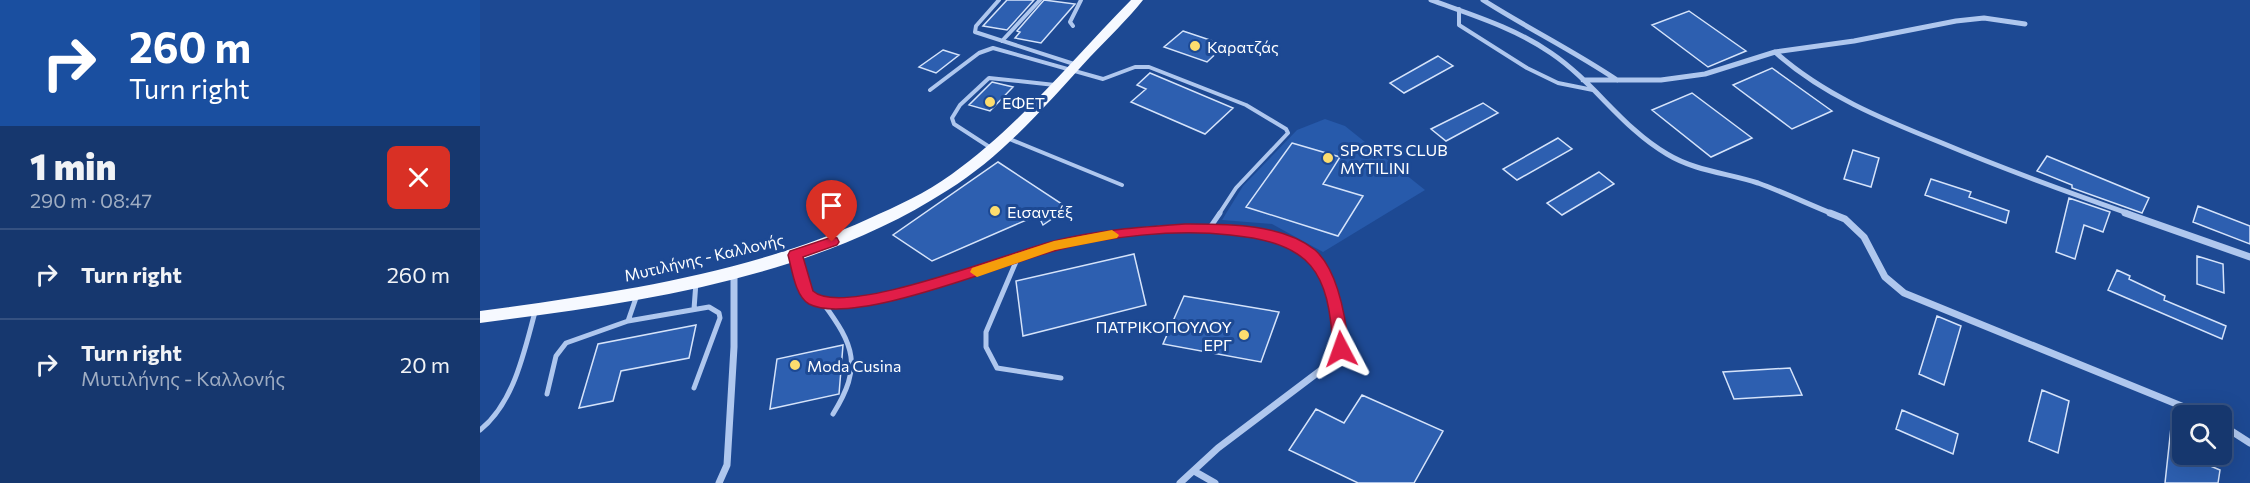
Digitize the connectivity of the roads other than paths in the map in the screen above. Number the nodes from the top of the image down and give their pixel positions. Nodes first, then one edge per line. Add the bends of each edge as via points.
1 (999, 0) edge
2 (1040, 0) edge
3 (1081, 0) edge
4 (1124, 0) edge
5 (1137, 0) edge
6 (1431, 0) edge
7 (1483, 0) edge
8 (1459, 9) junction
9 (2025, 24) dead end
10 (1073, 26) dead end
11 (1002, 41) junction
12 (1775, 52) junction
13 (1076, 62) junction
14 (1618, 80) junction
15 (1583, 81) junction
16 (1055, 85) junction
17 (930, 90) dead end
18 (1593, 90) junction
19 (1005, 137) junction
20 (993, 149) junction
21 (1122, 185) dead end
22 (1209, 229) junction
23 (795, 255) junction
24 (2250, 256) edge
25 (1018, 257) junction
26 (734, 272) junction
27 (696, 281) junction
28 (638, 293) junction
29 (823, 303) junction
30 (694, 309) junction
31 (536, 310) junction
32 (480, 317) edge
33 (628, 321) junction
34 (1061, 378) dead end
35 (694, 388) dead end
36 (547, 394) dead end
37 (2179, 405) edge
38 (833, 414) dead end
39 (480, 430) edge
40 (2232, 431) edge
41 (2250, 443) edge
42 (1194, 471) junction
43 (719, 483) edge
44 (1180, 483) edge
45 (1215, 483) edge

1 - 11 lane via 975,30
2 - 11 lane
3 - 10 lane via 1070,22
4 - 13 main road, Μυτιλήνης - Καλλονής
5 - 13 main road, Μυτιλήνης - Καλλονής
6 - 8 street
7 - 14 street
8 - 15 street via 1502,26 1551,53
8 - 18 lane via 1460,25 1527,68 1558,83
9 - 12 street via 1984,18 1956,21
11 - 13 lane
12 - 14 street via 1705,74
12 - 24 street via 1791,68 1896,124 2098,204
13 - 16 main road, Μυτιλήνης - Καλλονής
13 - 17 lane via 993,48 980,53
13 - 22 lane via 1105,79 1135,67 1149,67 1246,105 1286,129 1287,135 1236,188
14 - 15 street
15 - 18 street
16 - 19 main road, Μυτιλήνης - Καλλονής
16 - 20 lane via 989,78 960,105 952,116 954,124
18 - 37 street via 1636,133 1668,155 1695,168 1757,183 1845,219 1864,237 1885,278 1904,293
19 - 20 main road, Μυτιλήνης - Καλλονής
19 - 21 lane
20 - 23 main road, Μυτιλήνης - Καλλονής via 920,201
22 - 25 street via 1118,234
22 - 42 street via 1264,233 1311,255 1322,270 1339,315 1341,349 1333,362 1218,448
23 - 26 main road, Μυτιλήνης - Καλλονής
23 - 29 street via 807,293
25 - 29 street via 931,286 842,304
25 - 34 lane via 986,332 986,347 997,368
26 - 27 main road, Μυτιλήνης - Καλλονής
26 - 43 street via 728,465
27 - 28 main road, Μυτιλήνης - Καλλονής
27 - 30 lane
28 - 31 main road, Μυτιλήνης - Καλλονής
28 - 33 lane
29 - 38 lane via 848,341 849,382
30 - 33 lane
30 - 35 lane via 709,307 720,318
31 - 32 main road, Μυτιλήνης - Καλλονής
31 - 39 lane via 512,382 496,416
33 - 36 lane via 566,343 556,356
40 - 41 street
42 - 44 street
42 - 45 street

